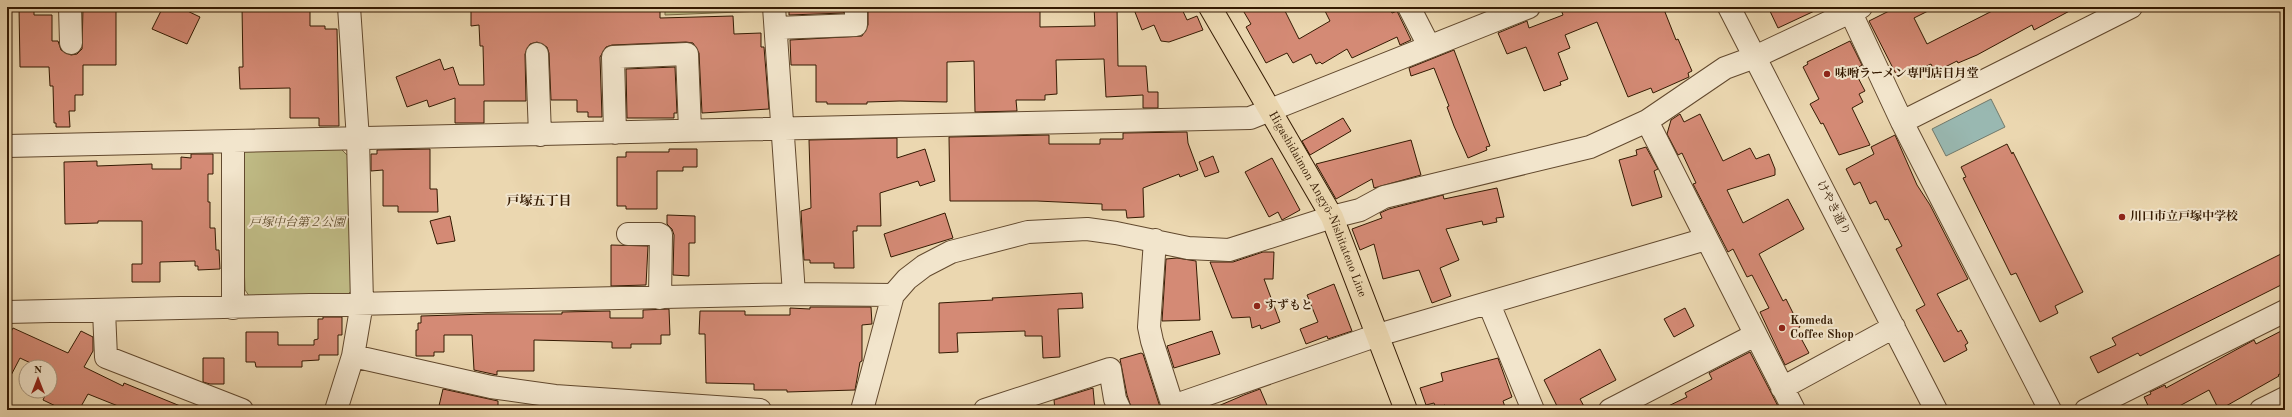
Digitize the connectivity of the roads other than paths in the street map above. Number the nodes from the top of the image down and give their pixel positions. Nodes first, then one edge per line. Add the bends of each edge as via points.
1 (70, 7) edge
2 (349, 7) edge
3 (856, 7) edge
4 (1210, 7) edge
5 (1408, 7) edge
6 (1529, 7) edge
7 (1729, 7) edge
8 (2131, 7) edge
9 (1856, 10) edge
10 (775, 18) edge
11 (71, 43) dead end
12 (1429, 46) junction
13 (537, 54) dead end
14 (1755, 57) junction
15 (1269, 111) junction
16 (1647, 121) junction
17 (1902, 122) junction
18 (690, 130) junction
19 (783, 130) junction
20 (615, 133) junction
21 (540, 135) junction
22 (358, 139) junction
23 (233, 142) junction
24 (7, 146) edge
25 (1332, 217) junction
26 (628, 234) dead end
27 (1706, 238) junction
28 (1155, 240) junction
29 (794, 294) junction
30 (893, 295) junction
31 (660, 298) junction
32 (362, 303) junction
33 (1489, 304) junction
34 (233, 308) junction
35 (104, 311) junction
36 (2285, 311) edge
37 (7, 312) edge
38 (1894, 327) junction
39 (1378, 335) junction
40 (1755, 335) junction
41 (353, 356) junction
42 (1782, 388) junction
43 (2285, 398) edge
44 (1174, 408) edge
45 (242, 410) edge
46 (336, 410) edge
47 (760, 410) edge
48 (862, 410) edge
49 (985, 410) edge
50 (1120, 410) edge
51 (1406, 410) edge
52 (1533, 410) edge
53 (1610, 410) edge
54 (1794, 410) edge
55 (1936, 410) edge
56 (2050, 410) edge
57 (2086, 410) edge
58 (2261, 410) edge

1 - 11 street
2 - 22 street
3 - 10 street via 856,26
4 - 15 main road, Higashidaimon Angyō-Nishitateno Line
5 - 12 street
6 - 12 street
7 - 14 street, けやき通り
8 - 17 street
9 - 14 street
9 - 17 street
10 - 19 street
12 - 15 street
13 - 21 street
14 - 16 street via 1725,68
14 - 38 street, けやき通り
15 - 19 street via 1250,118
15 - 25 main road, Higashidaimon Angyō-Nishitateno Line
16 - 25 street via 1590,147 1384,197 1360,210
16 - 27 street
17 - 56 street
18 - 19 street
18 - 20 street
18 - 20 street via 687,54 620,56 613,57
19 - 29 street
20 - 21 street
21 - 22 street
22 - 23 street
22 - 32 street
23 - 24 street
23 - 34 street
25 - 28 street via 1229,250 1188,248
25 - 39 main road, Higashidaimon Angyō-Nishitateno Line
26 - 31 street via 661,235
27 - 33 street
27 - 40 street
28 - 30 street via 1087,229 1028,232 951,252 924,266 907,279
28 - 44 street via 1150,327 1152,341
29 - 30 street
29 - 31 street
30 - 48 street
31 - 32 street
32 - 34 street
32 - 41 street
33 - 39 street
33 - 52 street
34 - 35 street
35 - 37 street
35 - 45 street via 106,357
36 - 57 street
38 - 42 street
38 - 55 street, けやき通り
39 - 44 street
39 - 51 main road, Higashidaimon Angyō-Nishitateno Line
40 - 42 street
40 - 53 street
41 - 46 street
41 - 47 street via 498,388 555,396
42 - 54 street
43 - 58 street
49 - 50 street via 1110,369 1115,399

